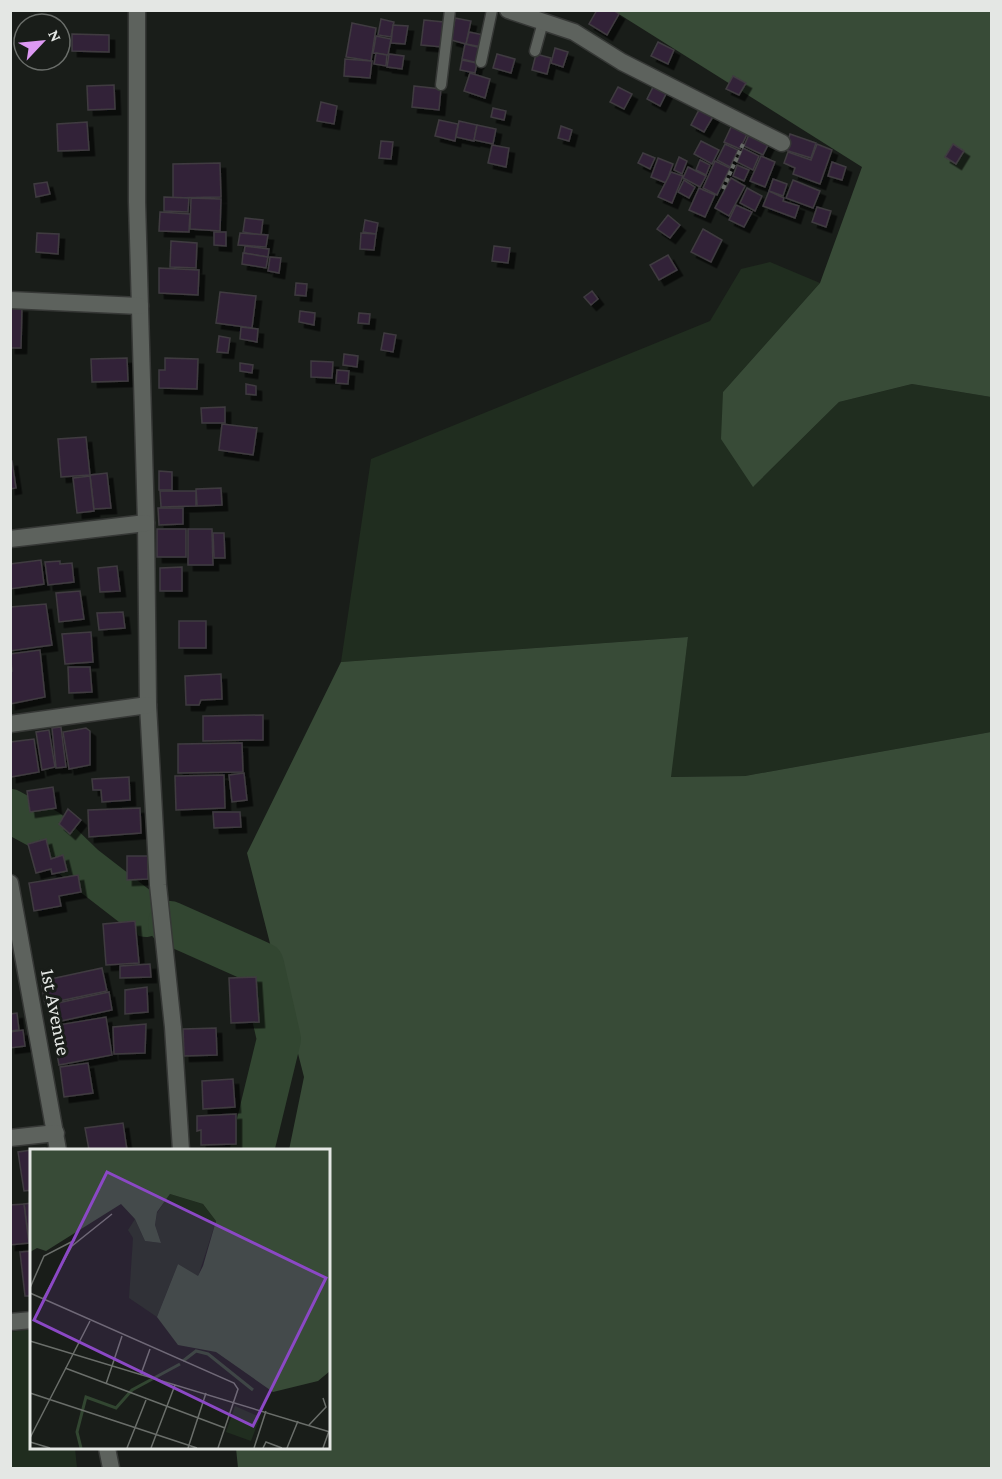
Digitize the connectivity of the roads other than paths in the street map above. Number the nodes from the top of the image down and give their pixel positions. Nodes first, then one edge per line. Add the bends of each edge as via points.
1 (137, 10) edge
2 (450, 10) edge
3 (492, 10) edge
4 (508, 10) edge
5 (545, 16) edge
6 (535, 51) dead end
7 (481, 62) dead end
8 (441, 85) dead end
9 (782, 143) dead end
10 (10, 300) edge
11 (140, 306) junction
12 (146, 524) junction
13 (10, 539) edge
14 (148, 705) junction
15 (10, 724) edge
16 (10, 883) edge
17 (15, 941) edge
18 (56, 1133) junction
19 (10, 1138) edge
20 (58, 1149) edge
21 (181, 1149) edge
22 (30, 1320) edge
23 (10, 1322) edge
24 (107, 1449) edge
25 (111, 1468) edge

1 - 11 street
2 - 8 lane
3 - 7 lane
4 - 5 street
5 - 6 lane
5 - 9 street via 622,62
10 - 11 street
11 - 12 street
12 - 13 street
12 - 14 street
14 - 15 street
14 - 21 street via 158,885
16 - 17 street, 1st Avenue
17 - 18 street, 1st Avenue
18 - 19 street
18 - 20 street, 1st Avenue
22 - 23 street
24 - 25 street

